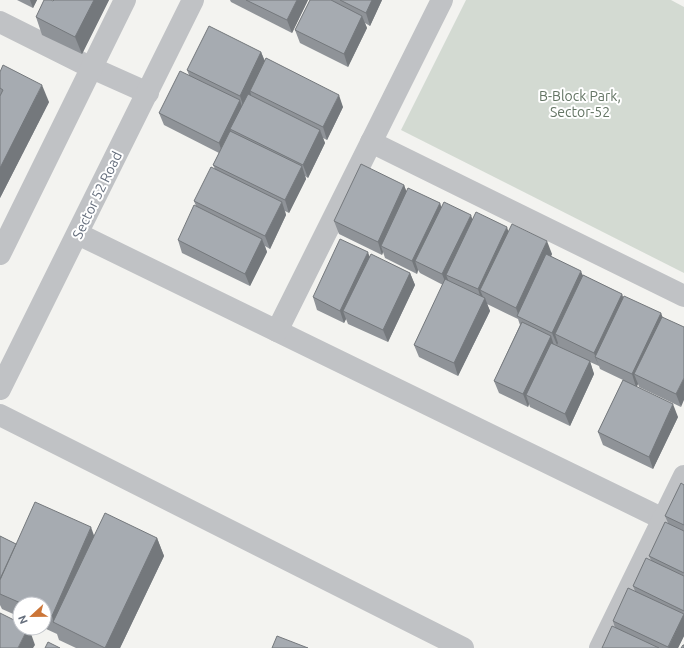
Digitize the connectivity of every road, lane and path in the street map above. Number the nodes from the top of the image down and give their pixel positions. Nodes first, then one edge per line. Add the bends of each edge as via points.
1 (125, 0) edge
2 (193, 0) edge
3 (442, 0) edge
4 (0, 22) edge
5 (92, 68) junction
6 (148, 93) junction
7 (371, 142) junction
8 (78, 234) junction
9 (0, 254) edge
10 (684, 296) edge
11 (277, 331) junction
12 (0, 390) edge
13 (0, 415) edge
14 (684, 476) edge
15 (663, 519) junction
16 (463, 648) edge
17 (600, 648) edge

1 - 5 street
2 - 6 street, Sector 52 Road
3 - 7 street
4 - 5 street
5 - 6 street
5 - 9 street
6 - 8 street, Sector 52 Road
7 - 10 street
7 - 11 street
8 - 11 street
8 - 12 street, Sector 52 Road
11 - 15 street
13 - 16 street
14 - 15 street
15 - 17 street

